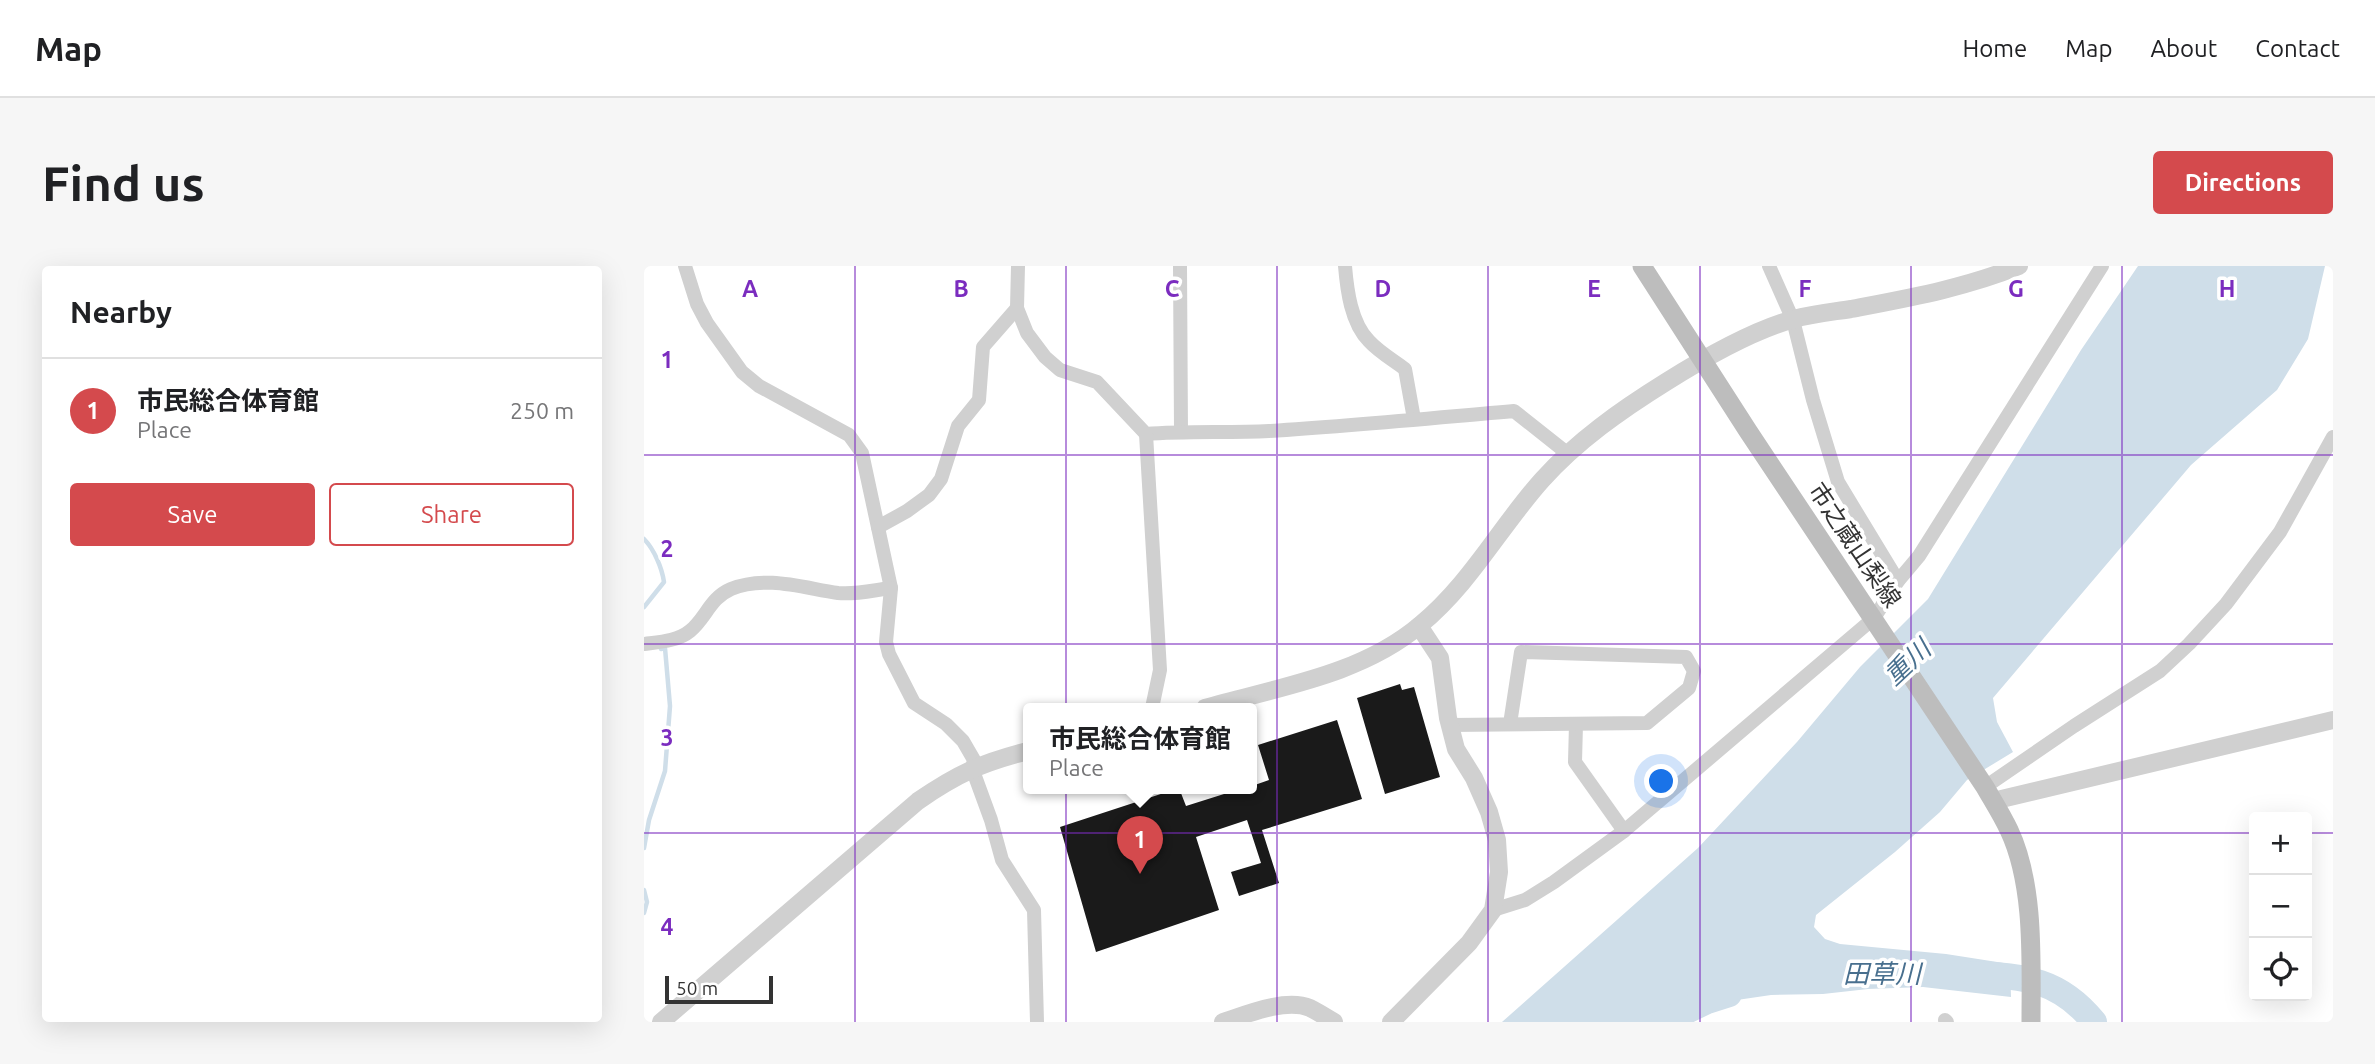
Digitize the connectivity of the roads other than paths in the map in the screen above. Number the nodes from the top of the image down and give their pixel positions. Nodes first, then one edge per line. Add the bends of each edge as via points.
1 (685, 266) edge
2 (1018, 266) edge
3 (1180, 266) edge
4 (1345, 266) edge
5 (1642, 266) edge
6 (1769, 266) edge
7 (2019, 266) edge
8 (2102, 266) edge
9 (1017, 308) junction
10 (1793, 320) junction
11 (1704, 361) junction
12 (1414, 419) junction
13 (1181, 431) junction
14 (1146, 434) junction
15 (2333, 437) edge
16 (1567, 453) junction
17 (2333, 463) edge
18 (2317, 467) junction
19 (878, 527) junction
20 (1898, 581) junction
21 (891, 588) junction
22 (1877, 622) junction
23 (1419, 626) junction
24 (644, 644) edge
25 (1153, 703) edge
26 (1223, 703) edge
27 (2333, 720) edge
28 (1510, 724) junction
29 (1576, 724) junction
30 (1450, 725) junction
31 (1023, 753) edge
32 (972, 768) junction
33 (1986, 790) junction
34 (1624, 831) junction
35 (1493, 910) junction
36 (2031, 1014) edge
37 (661, 1022) edge
38 (1037, 1022) edge
39 (1223, 1022) edge
40 (1334, 1022) edge
41 (1391, 1022) edge

1 - 19 street via 707,323 742,372 849,435 862,453
2 - 9 street
3 - 13 street
4 - 12 street via 1347,293 1359,328 1405,369
5 - 11 main road, 市之蔵山梨線
6 - 10 street
7 - 10 street via 1943,291
8 - 20 street via 1919,556
9 - 14 street via 1027,333 1045,357 1060,370 1097,382
9 - 19 street via 983,347 979,400 958,426 941,479 929,495
10 - 11 street
10 - 20 street via 1838,482
11 - 16 street
11 - 22 main road, 市之蔵山梨線
12 - 13 street via 1228,433
12 - 16 street via 1514,411
13 - 14 street
14 - 25 street via 1160,670
15 - 18 street
16 - 23 street via 1461,585
17 - 18 street
18 - 33 street via 2280,532 2189,644 2160,671
19 - 21 street
20 - 22 street
21 - 24 street via 840,593 803,585 752,584 730,590 710,604 688,633
21 - 32 street via 889,654 914,703 963,741 974,760
22 - 33 main road, 市之蔵山梨線
22 - 34 street
23 - 26 street via 1377,655 1349,667
23 - 30 street via 1440,658
27 - 33 street
28 - 29 street
28 - 29 street via 1521,652 1686,657 1694,671 1689,688 1647,723
28 - 30 street
29 - 34 street via 1575,762
30 - 35 street via 1456,750 1489,812 1496,841 1499,872
31 - 32 street
32 - 37 street via 918,801
32 - 38 street via 1002,860 1034,910
33 - 36 main road, 市之蔵山梨線 via 2010,831 2023,879 2030,917
34 - 35 street via 1535,894
35 - 41 street via 1469,943
39 - 40 street via 1296,1005

